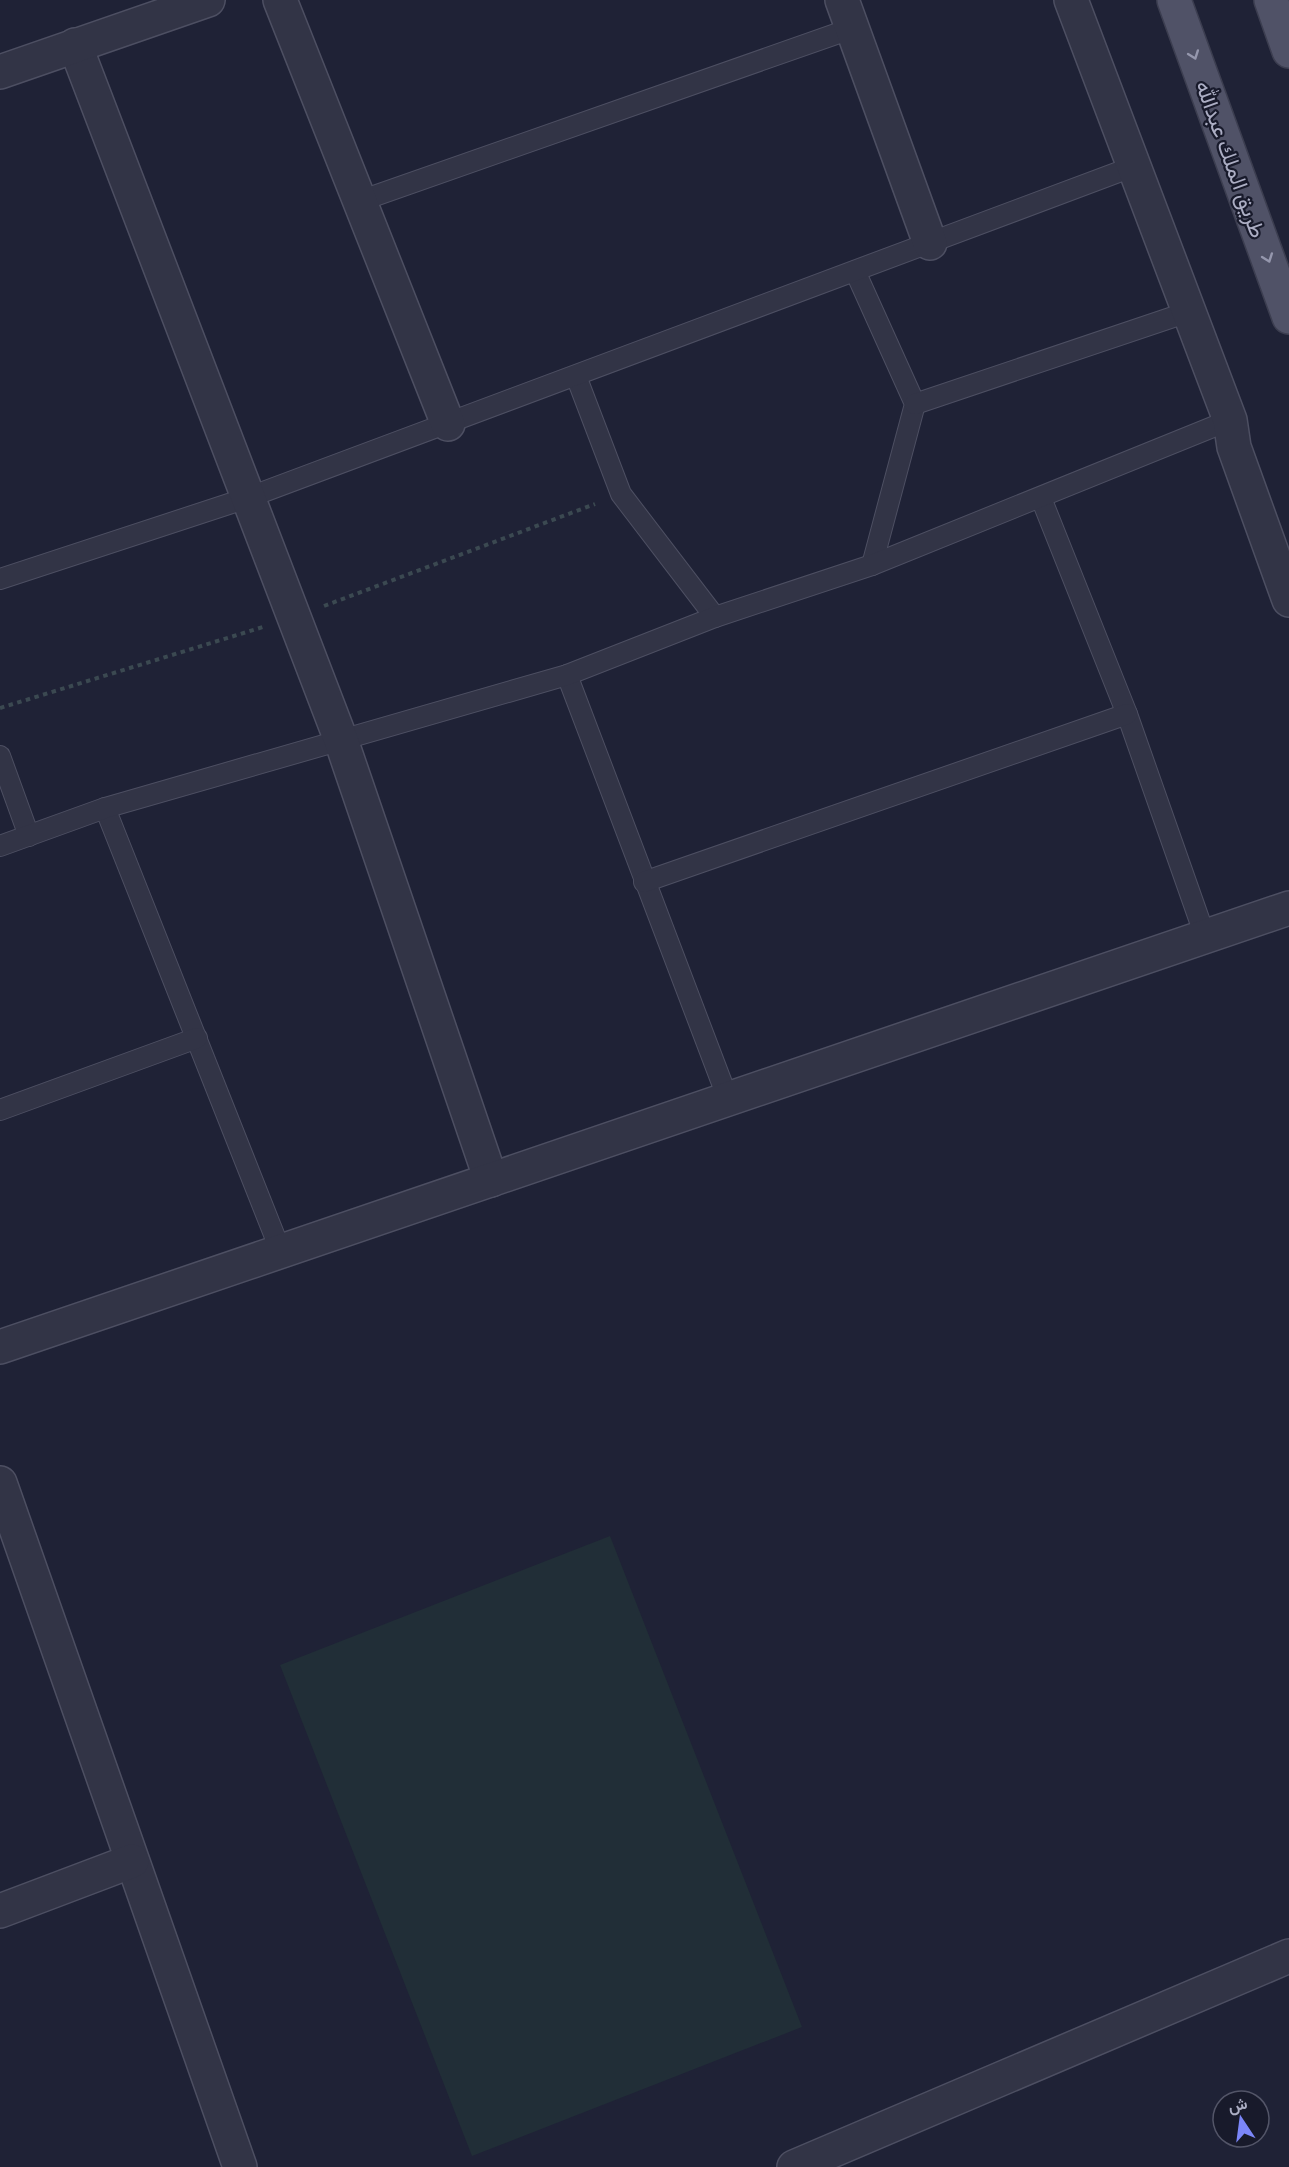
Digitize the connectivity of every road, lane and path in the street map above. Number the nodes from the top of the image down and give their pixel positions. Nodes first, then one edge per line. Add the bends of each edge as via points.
1 (208, 0) edge
2 (280, 0) edge
3 (1071, 0) edge
4 (1174, 0) edge
5 (1271, 0) edge
6 (848, 14) edge
7 (75, 45) junction
8 (1289, 51) edge
9 (0, 72) edge
10 (1132, 167) junction
11 (360, 201) junction
12 (930, 243) junction
13 (855, 271) junction
14 (1188, 312) junction
15 (1289, 317) edge
16 (576, 376) junction
17 (915, 404) junction
18 (1230, 420) junction
19 (448, 424) junction
20 (247, 498) junction
21 (1041, 498) junction
22 (872, 565) junction
23 (0, 579) edge
24 (1289, 600) edge
25 (715, 617) junction
26 (567, 675) junction
27 (1127, 714) junction
28 (341, 740) junction
29 (0, 756) edge
30 (105, 808) junction
31 (29, 836) junction
32 (0, 846) edge
33 (644, 882) junction
34 (1289, 908) edge
35 (1205, 936) junction
36 (196, 1038) junction
37 (728, 1099) junction
38 (0, 1110) edge
39 (491, 1180) junction
40 (281, 1252) junction
41 (0, 1347) edge
42 (0, 1483) edge
43 (132, 1861) junction
44 (0, 1911) edge
45 (1289, 1956) edge
46 (240, 2167) edge
47 (794, 2167) edge

1 - 7 street
2 - 11 street
3 - 10 street
4 -> 15 main road, طريق الملك عبدالله
5 - 8 main road
6 - 11 lane
6 - 12 street
7 - 9 street
7 - 20 street
10 - 12 lane
10 - 14 street
11 - 19 street
12 - 13 lane
13 - 16 lane
13 - 17 lane
14 - 17 lane
14 - 18 street
16 - 19 lane
16 - 25 lane via 621,494
17 - 22 lane
18 - 21 lane
18 - 24 street via 1234,447
19 - 20 lane
20 - 23 lane
20 - 28 street
21 - 22 lane
21 - 27 lane
22 - 25 lane
25 - 26 lane
26 - 28 lane
26 - 33 lane
27 - 33 lane
27 - 35 lane
28 - 30 lane
28 - 39 street
29 - 31 lane
30 - 31 lane
30 - 36 lane
31 - 32 lane
33 - 37 lane
34 - 35 street
35 - 37 street
36 - 38 lane
36 - 40 lane
37 - 39 street
39 - 40 street
40 - 41 street
42 - 43 street
43 - 44 street
43 - 46 street
45 - 47 street

